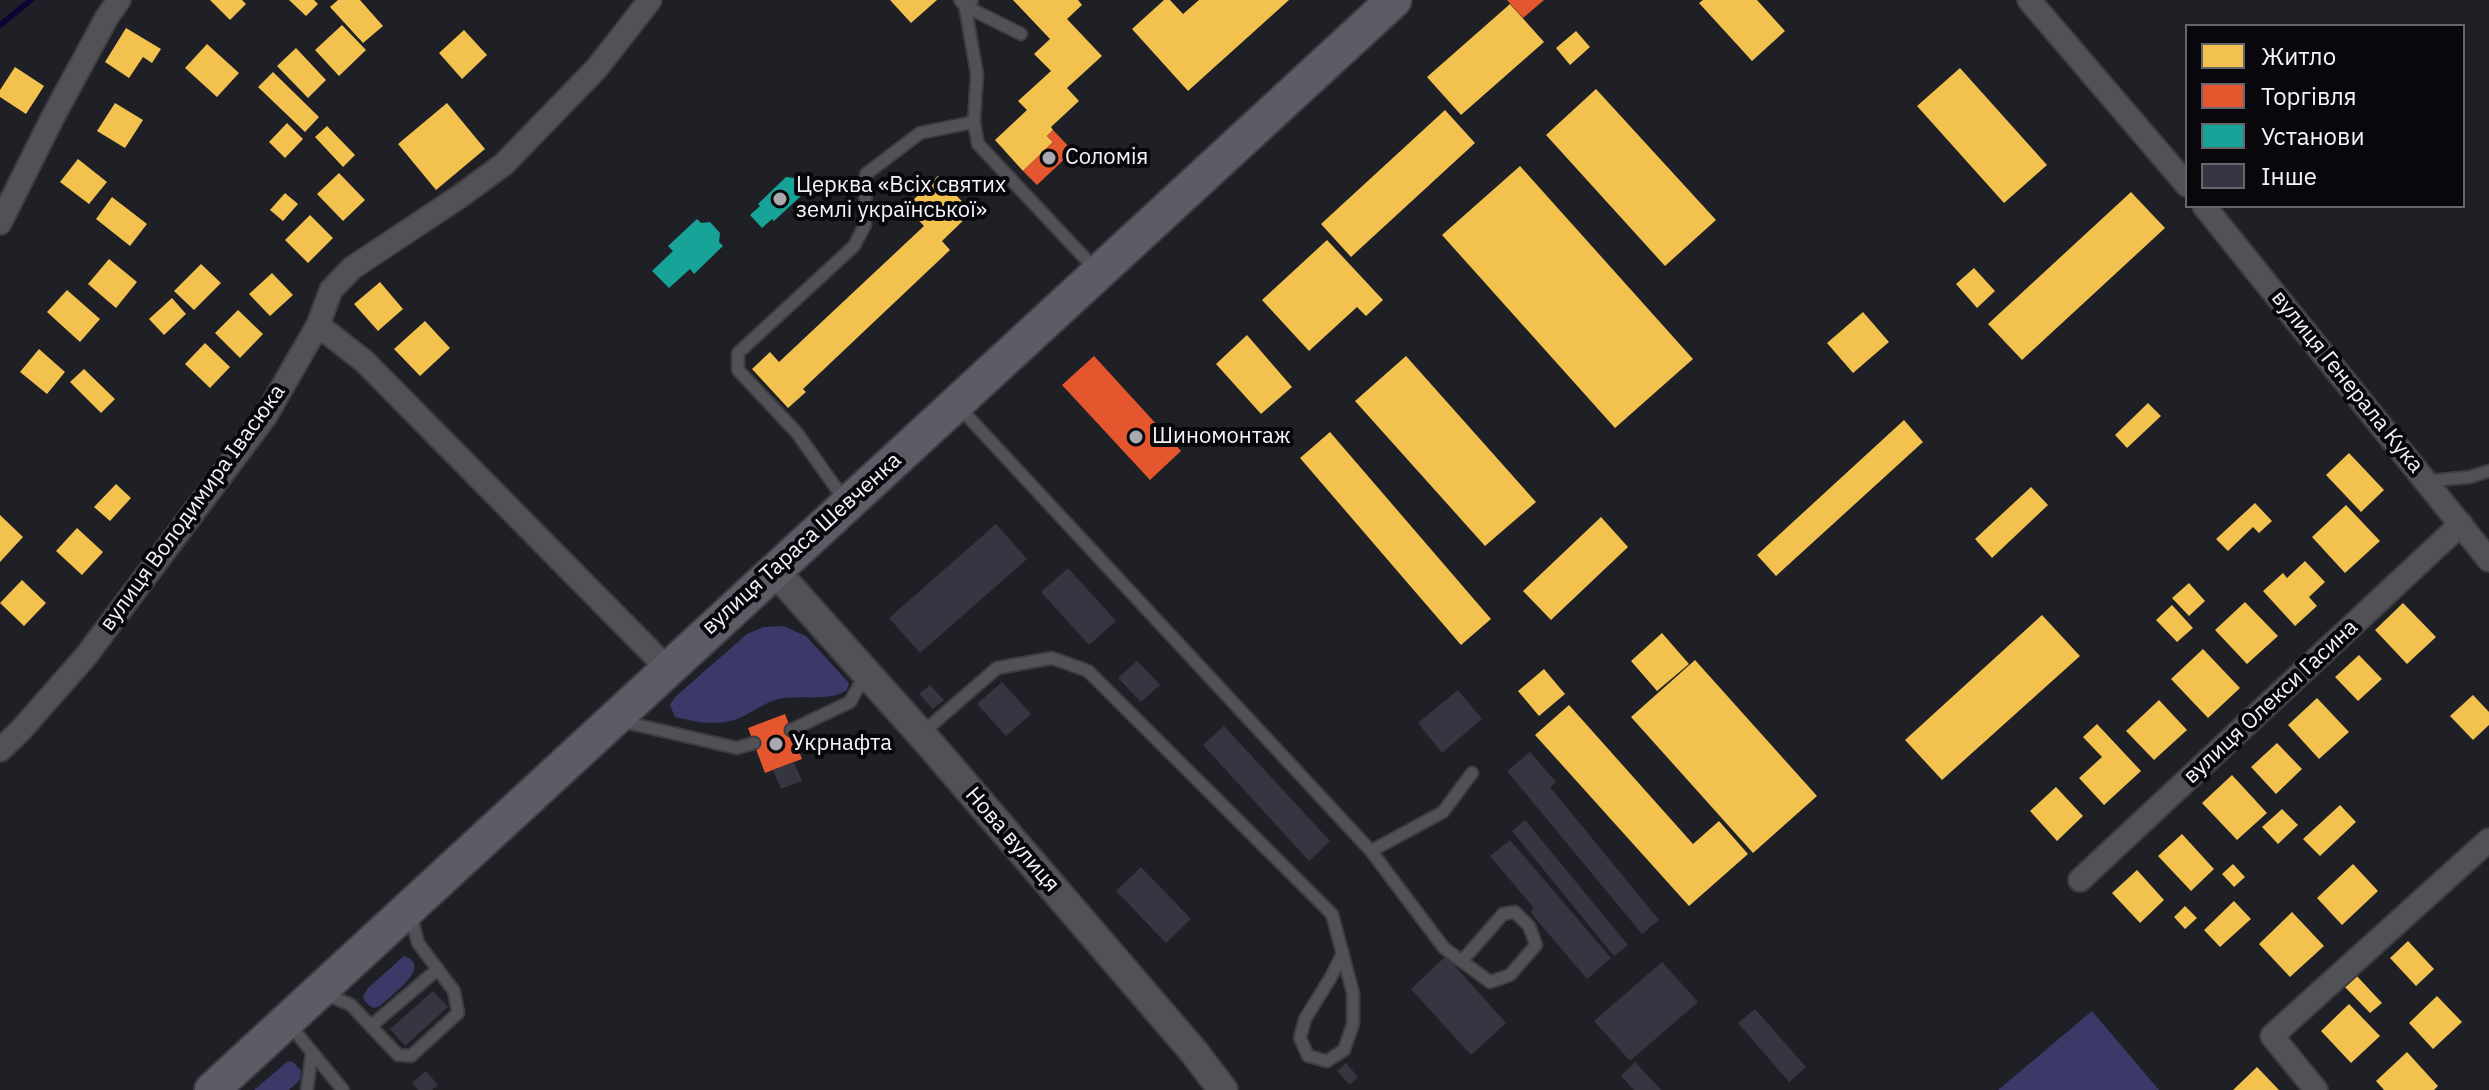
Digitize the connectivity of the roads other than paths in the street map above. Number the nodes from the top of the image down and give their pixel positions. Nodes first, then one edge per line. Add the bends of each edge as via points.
1 (119, 0) edge
2 (650, 0) edge
3 (2029, 0) edge
4 (966, 2) edge
5 (1381, 8) edge
6 (1021, 34) dead end
7 (974, 122) junction
8 (2185, 183) edge
9 (2206, 208) edge
10 (0, 223) edge
11 (1098, 273) junction
12 (318, 325) junction
13 (956, 403) junction
14 (2489, 471) edge
15 (2428, 481) junction
16 (847, 503) junction
17 (2461, 524) junction
18 (2489, 560) edge
19 (785, 582) junction
20 (667, 668) junction
21 (866, 673) junction
22 (612, 719) junction
23 (791, 730) dead end
24 (921, 734) junction
25 (754, 743) dead end
26 (0, 750) edge
27 (1472, 773) dead end
28 (2489, 840) edge
29 (1371, 851) junction
30 (2080, 880) dead end
31 (408, 908) junction
32 (1343, 953) junction
33 (1462, 961) junction
34 (438, 969) junction
35 (318, 991) junction
36 (287, 1021) junction
37 (371, 1026) junction
38 (312, 1052) junction
39 (212, 1090) edge
40 (307, 1090) edge
41 (343, 1090) edge
42 (1223, 1090) edge
43 (2316, 1090) edge

1 - 10 street
2 - 12 street, вулиця Володимира Івасюка via 597,68 504,164 352,268 331,290
3 - 8 street
4 - 6 lane
4 - 7 lane via 977,74
5 - 11 main road, вулиця Тараса Шевченка
7 - 11 lane via 978,144
7 - 16 lane via 920,133 866,174 865,225 854,246 738,353 738,370 797,433
9 - 15 street, вулиця Генерала Кука
11 - 13 main road, вулиця Тараса Шевченка
12 - 20 street via 365,362
12 - 26 street, вулиця Володимира Івасюка via 255,430 86,656
13 - 16 main road, вулиця Тараса Шевченка
13 - 29 lane
14 - 15 lane
15 - 17 street, вулиця Генерала Кука
16 - 19 main road, вулиця Тараса Шевченка
17 - 18 street, вулиця Генерала Кука
17 - 30 street, вулиця Олекси Гасина
19 - 20 main road, вулиця Тараса Шевченка
19 - 21 street, Нова вулиця
20 - 22 main road, вулиця Тараса Шевченка
21 - 23 lane via 850,702
21 - 24 street, Нова вулиця
22 - 25 lane via 737,748
22 - 31 main road, вулиця Тараса Шевченка
24 - 32 lane via 997,668 1052,658 1088,671 1332,914
24 - 42 street, Нова вулиця
27 - 29 lane via 1443,812
28 - 43 street via 2272,1036
29 - 33 lane via 1444,948
31 - 34 lane via 418,943
31 - 35 main road, вулиця Тараса Шевченка
32 - 32 lane via 1353,993 1353,1024 1344,1050 1327,1061 1308,1056 1300,1038 1313,1002
33 - 33 lane via 1490,982 1510,975 1536,945 1529,926 1515,912 1503,914
34 - 37 lane
34 - 37 lane via 454,991 458,1013 411,1056 398,1055
35 - 36 main road, вулиця Тараса Шевченка
35 - 37 lane via 351,1005
36 - 38 lane
36 - 39 main road, вулиця Тараса Шевченка
38 - 40 lane
38 - 41 lane

